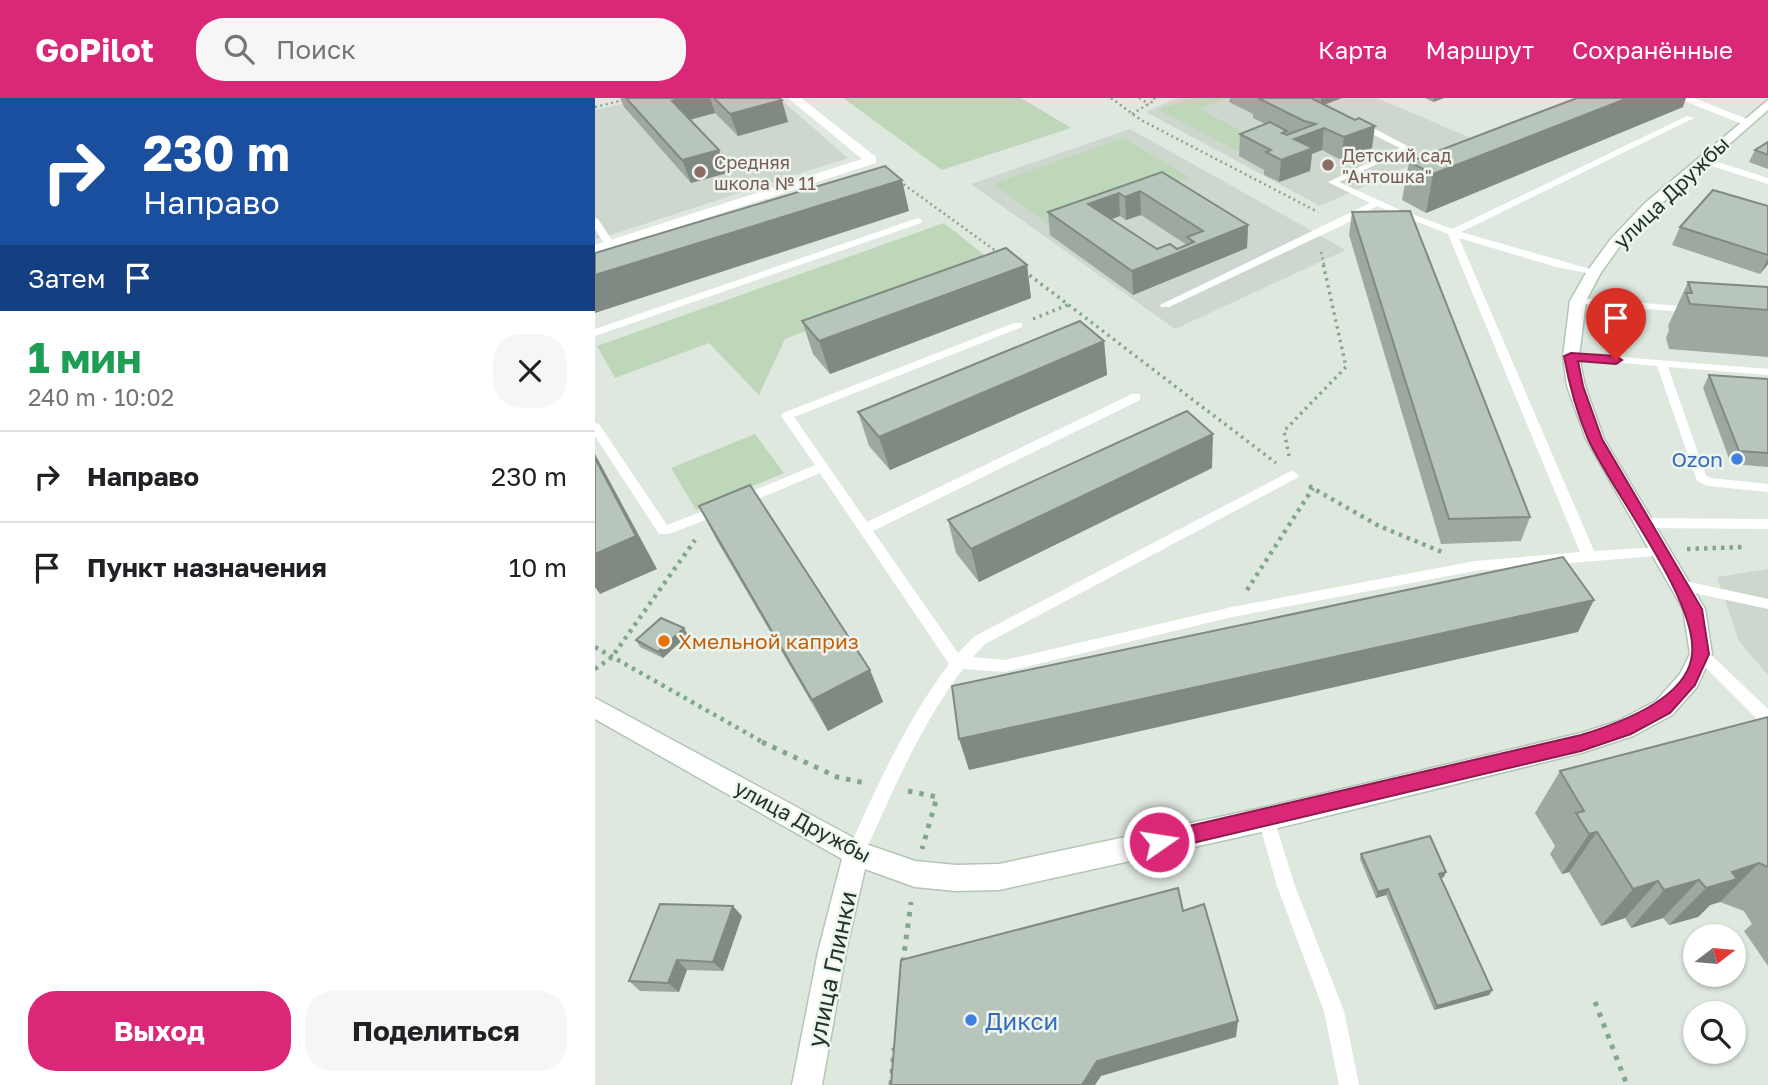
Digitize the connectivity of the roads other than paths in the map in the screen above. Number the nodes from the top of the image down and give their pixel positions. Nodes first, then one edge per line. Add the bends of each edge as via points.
1 (794, 98) edge
2 (1692, 99) edge
3 (1768, 104) edge
4 (1690, 118) dead end
5 (1746, 121) junction
6 (1361, 125) edge
7 (1702, 160) junction
8 (1768, 181) edge
9 (1375, 204) junction
10 (918, 220) dead end
11 (595, 221) edge
12 (1452, 233) junction
13 (610, 245) junction
14 (595, 250) edge
15 (1593, 274) junction
16 (1578, 301) junction
17 (1165, 305) dead end
18 (1713, 312) edge
19 (1018, 325) road end
20 (595, 333) edge
21 (1571, 356) junction
22 (1661, 363) junction
23 (1768, 372) edge
24 (1136, 397) dead end
25 (595, 427) edge
26 (822, 467) junction
27 (1293, 475) road end
28 (1768, 488) edge
29 (1645, 523) junction
30 (1768, 523) edge
31 (865, 529) junction
32 (1662, 552) junction
33 (1589, 556) junction
34 (1681, 585) junction
35 (1768, 604) edge
36 (1701, 654) junction
37 (957, 662) junction
38 (595, 708) edge
39 (1768, 719) edge
40 (1266, 819) junction
41 (856, 853) junction
42 (807, 1085) edge
43 (1349, 1085) edge

1 - 13 street via 870,160
2 - 5 street
3 - 5 street, улица Дружбы
4 - 12 lane
5 - 7 street, улица Дружбы
6 - 9 lane via 1407,148 1332,182
7 - 8 lane
7 - 15 street, улица Дружбы via 1615,243
9 - 12 lane
9 - 17 lane
10 - 20 lane
11 - 13 lane
12 - 15 lane
12 - 33 lane
13 - 14 street
15 - 16 street, улица Дружбы
16 - 18 lane
16 - 21 street, улица Дружбы
19 - 26 lane via 787,416
21 - 22 lane
21 - 29 street, улица Дружбы via 1576,386 1595,439
22 - 23 lane
22 - 28 lane via 1701,478
24 - 31 lane
25 - 26 lane via 664,531
26 - 31 lane
27 - 37 lane via 980,640
29 - 30 lane
29 - 32 street, улица Дружбы
31 - 37 lane
32 - 33 lane
32 - 34 street, улица Дружбы
33 - 37 lane via 1475,566 1233,612 1005,666
34 - 35 lane
34 - 36 street, улица Дружбы via 1694,609
36 - 39 lane
36 - 40 street, улица Дружбы via 1689,680 1664,708 1625,729
37 - 41 lane via 920,722
38 - 41 street, улица Дружбы
40 - 41 street, улица Дружбы via 999,877 915,874
40 - 43 lane via 1286,886 1334,1011
41 - 42 street, улица Глинки

